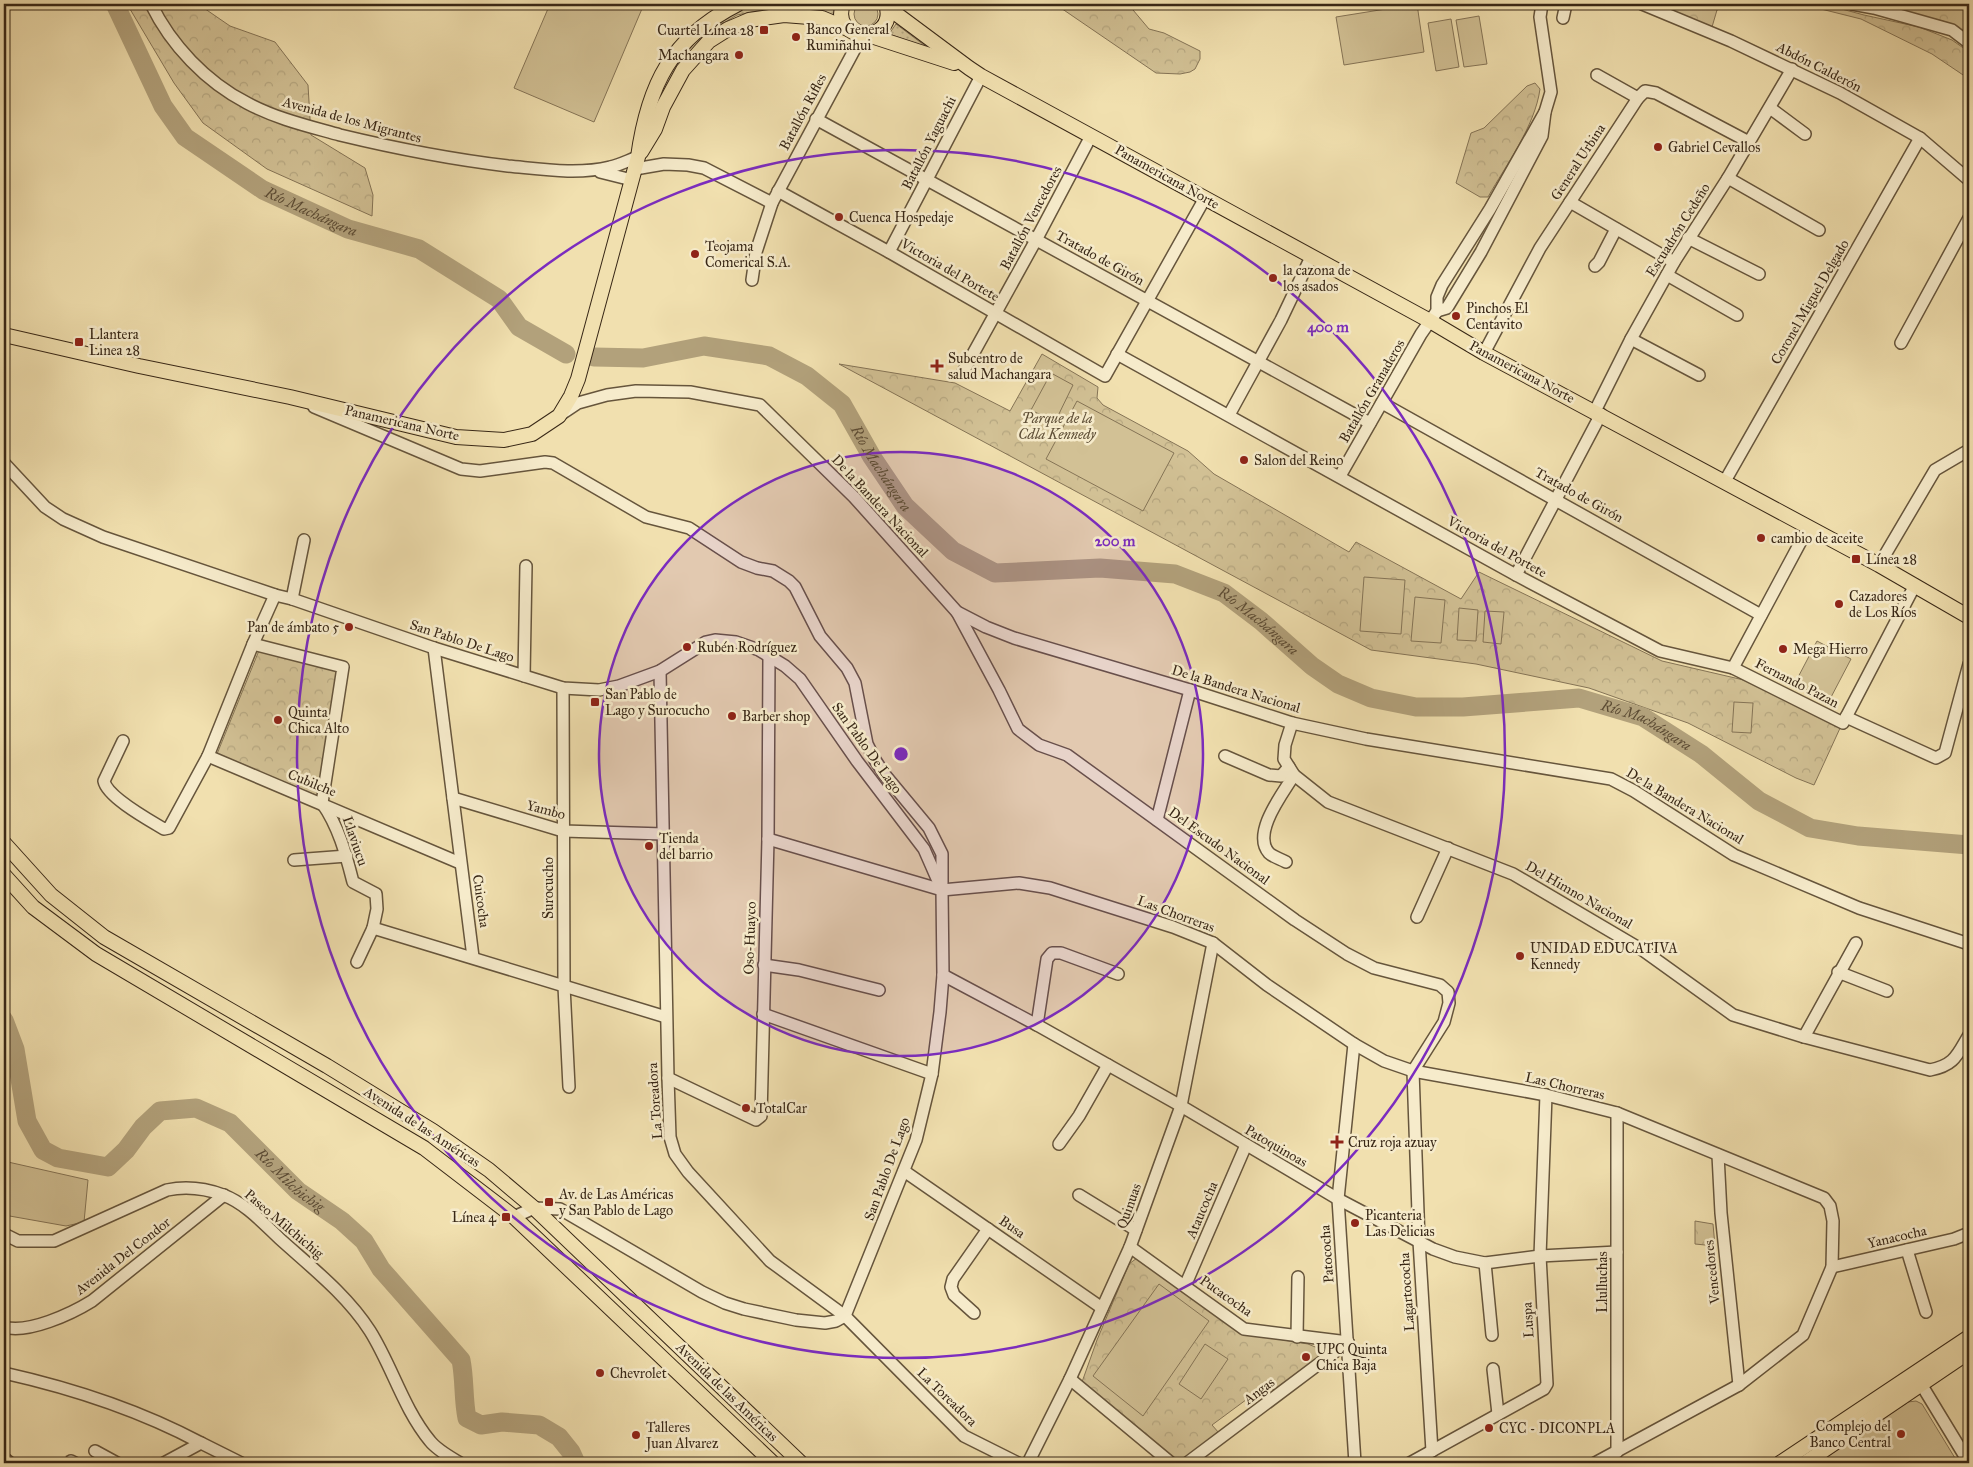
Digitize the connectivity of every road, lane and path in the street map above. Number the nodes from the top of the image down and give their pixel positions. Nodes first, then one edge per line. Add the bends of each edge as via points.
1 (151, 4) edge
2 (738, 4) edge
3 (843, 4) edge
4 (1542, 4) edge
5 (1566, 4) edge
6 (1642, 4) edge
7 (1852, 4) edge
8 (886, 5) edge
9 (1563, 18) dead end
10 (858, 33) junction
11 (1969, 43) edge
12 (969, 68) junction
13 (1792, 69) junction
14 (1597, 75) dead end
15 (981, 76) junction
16 (1638, 98) junction
17 (1770, 108) junction
18 (816, 119) junction
19 (1805, 134) dead end
20 (1092, 136) junction
21 (1920, 138) junction
22 (1749, 142) junction
23 (635, 169) junction
24 (590, 170) junction
25 (1728, 178) junction
26 (927, 180) junction
27 (1969, 180) edge
28 (778, 191) junction
29 (1205, 198) junction
30 (1570, 202) junction
31 (772, 203) junction
32 (1969, 218) edge
33 (1616, 229) junction
34 (1819, 230) dead end
35 (1688, 238) junction
36 (1036, 240) junction
37 (889, 252) junction
38 (1311, 257) junction
39 (1674, 262) junction
40 (1595, 266) dead end
41 (1759, 274) dead end
42 (1667, 275) junction
43 (752, 280) dead end
44 (1147, 301) junction
45 (995, 314) junction
46 (1737, 315) dead end
47 (1433, 316) junction
48 (4, 335) edge
49 (1631, 339) junction
50 (1901, 343) dead end
51 (1484, 353) junction
52 (1117, 354) junction
53 (1258, 362) junction
54 (963, 372) dead end
55 (1699, 375) dead end
56 (290, 397) junction
57 (1382, 403) junction
58 (1598, 413) junction
59 (1230, 415) junction
60 (559, 416) junction
61 (1370, 423) junction
62 (1969, 450) edge
63 (4, 463) edge
64 (1340, 476) junction
65 (1725, 481) junction
66 (1555, 499) junction
67 (1808, 528) junction
68 (304, 540) dead end
69 (1879, 565) junction
70 (526, 566) dead end
71 (1516, 575) junction
72 (1915, 585) junction
73 (275, 596) junction
74 (292, 599) junction
75 (957, 612) junction
76 (1761, 614) junction
77 (1969, 617) edge
78 (253, 644) junction
79 (434, 648) junction
80 (768, 656) junction
81 (1969, 664) edge
82 (1733, 668) junction
83 (660, 671) junction
84 (524, 676) junction
85 (563, 688) junction
86 (1190, 690) junction
87 (1846, 716) junction
88 (1292, 723) junction
89 (123, 741) dead end
90 (208, 756) junction
91 (1225, 756) dead end
92 (1292, 771) junction
93 (453, 798) junction
94 (322, 803) junction
95 (1157, 820) junction
96 (563, 831) junction
97 (664, 834) junction
98 (768, 839) junction
99 (4, 843) edge
100 (1448, 848) junction
101 (346, 856) junction
102 (294, 860) dead end
103 (1286, 862) dead end
104 (460, 863) junction
105 (4, 875) edge
106 (942, 890) junction
107 (1417, 917) dead end
108 (373, 928) junction
109 (1213, 943) junction
110 (1856, 943) dead end
111 (1969, 944) edge
112 (473, 957) junction
113 (357, 962) dead end
114 (764, 965) junction
115 (1838, 972) junction
116 (1118, 974) dead end
117 (942, 975) junction
118 (564, 986) junction
119 (879, 990) dead end
120 (1887, 991) dead end
121 (763, 1014) junction
122 (666, 1017) junction
123 (1037, 1025) junction
124 (1969, 1035) edge
125 (1804, 1036) junction
126 (1354, 1044) junction
127 (1108, 1065) junction
128 (1413, 1071) junction
129 (932, 1074) junction
130 (668, 1078) junction
131 (568, 1087) dead end
132 (1546, 1096) junction
133 (1181, 1106) junction
134 (1617, 1113) junction
135 (1058, 1144) dead end
136 (1246, 1145) junction
137 (1718, 1155) junction
138 (904, 1171) junction
139 (224, 1195) junction
140 (1079, 1195) dead end
141 (1338, 1199) junction
142 (534, 1208) junction
143 (514, 1218) junction
144 (988, 1229) junction
145 (1136, 1230) junction
146 (1969, 1233) edge
147 (4, 1234) edge
148 (1419, 1240) junction
149 (1130, 1247) junction
150 (1907, 1250) junction
151 (1617, 1252) junction
152 (1540, 1256) junction
153 (1485, 1263) junction
154 (1832, 1267) junction
155 (1298, 1277) dead end
156 (1185, 1286) junction
157 (1102, 1308) junction
158 (1926, 1312) dead end
159 (974, 1313) dead end
160 (845, 1316) junction
161 (4, 1327) edge
162 (1492, 1334) dead end
163 (1297, 1337) junction
164 (1969, 1337) edge
165 (1348, 1342) junction
166 (1969, 1352) edge
167 (1493, 1369) dead end
168 (4, 1373) edge
169 (1070, 1379) junction
170 (1921, 1384) junction
171 (1739, 1385) junction
172 (1498, 1414) junction
173 (201, 1443) junction
174 (1432, 1451) junction
175 (95, 1452) dead end
176 (1617, 1452) junction
177 (4, 1458) edge
178 (10, 1463) edge
179 (117, 1463) edge
180 (164, 1463) edge
181 (241, 1463) edge
182 (460, 1463) edge
183 (773, 1463) edge
184 (802, 1463) edge
185 (1018, 1463) edge
186 (1028, 1463) edge
187 (1171, 1463) edge
188 (1187, 1463) edge
189 (1355, 1463) edge
190 (1410, 1463) edge
191 (1595, 1463) edge
192 (1780, 1463) edge
193 (1805, 1463) edge
194 (1969, 1463) edge

1 - 24 street, Avenida de los Migrantes via 170,37 214,82 246,103 289,122 451,159 548,170
2 - 23 main road, Panamericana Norte via 701,28 666,65 643,124
3 - 10 main road via 841,15
4 - 47 street, Batallón Granaderos via 1540,17 1550,92 1545,112 1442,286
5 - 9 street
6 - 13 street, Abdón Calderón
7 - 11 street via 1952,30
8 - 10 main road, Panamericana Norte via 887,18 880,30
8 - 12 main road, Panamericana Norte
10 - 12 main road, Panamericana Norte
10 - 18 street, Batallón Rifles via 857,45
10 - 23 main road, Panamericana Norte via 822,18 784,14 749,20 728,29 709,41 683,70
12 - 15 main road, Panamericana Norte
13 - 17 street, Escuadrón Cedeño
13 - 21 street, Abdón Calderón
14 - 16 street
15 - 20 main road, Panamericana Norte
15 - 26 street, Batallón Yaguachi
16 - 22 street via 1645,91 1656,93
16 - 30 street, General Urbina
17 - 19 street
17 - 22 street, Escuadrón Cedeño
18 - 26 street, Tratado de Girón
18 - 28 street, Batallón Rifles
20 - 29 main road, Panamericana Norte
20 - 36 street, Batallón Vencedores
21 - 27 street, Abdón Calderón
21 - 65 street, Coronel Miguel Delgado
22 - 25 street, Escuadrón Cedeño
23 - 24 street
23 - 24 street via 611,167
23 - 31 street via 664,164 704,168
23 - 60 main road, Panamericana Norte via 578,379
25 - 34 street
25 - 35 street, Escuadrón Cedeño
26 - 36 street, Tratado de Girón
26 - 37 street, Batallón Yaguachi
28 - 31 street, Batallón Rifles
28 - 37 street, Victoria del Portete
29 - 38 main road, Panamericana Norte
29 - 44 street
30 - 33 street
30 - 51 street, General Urbina via 1540,248
31 - 43 street, Batallón Rifles via 756,252
32 - 50 street
33 - 39 street
33 - 40 street
35 - 39 street, Escuadrón Cedeño
35 - 41 street
36 - 44 street, Tratado de Girón
36 - 45 street, Batallón Vencedores
37 - 45 street, Victoria del Portete
38 - 47 main road, Panamericana Norte
38 - 53 street
39 - 42 street, Escuadrón Cedeño
42 - 46 street
42 - 49 street, Escuadrón Cedeño
44 - 52 street
44 - 53 street, Tratado de Girón
45 - 52 street, Victoria del Portete via 1105,376
45 - 54 street, Batallón Vencedores
47 - 51 main road, Panamericana Norte
47 - 57 street, Batallón Granaderos
48 - 56 main road, Panamericana Norte
49 - 55 street
49 - 58 street, Escuadrón Cedeño
51 - 58 main road, Panamericana Norte
52 - 59 street, Victoria del Portete
53 - 59 street
53 - 61 street, Tratado de Girón
56 - 60 main road, Panamericana Norte via 456,437 504,440 532,434
56 - 106 street via 461,469 480,471 553,463 646,517 690,528 741,562 772,571 789,581 800,595 820,636 847,668 855,683 867,744 875,760 929,828 942,854
57 - 61 street, Batallón Granaderos
57 - 66 street, Tratado de Girón
58 - 65 main road, Panamericana Norte
58 - 66 street, Escuadrón Cedeño
59 - 64 street, Victoria del Portete
60 - 75 street, De la Bandera Nacional via 578,403 636,391 690,392 760,405 854,497
61 - 64 street, Batallón Granaderos
62 - 69 street via 1935,470
63 - 73 street, San Pablo De Lago via 44,507 63,520
64 - 71 street, Victoria del Portete
65 - 67 main road, Panamericana Norte
66 - 71 street, Escuadrón Cedeño
66 - 76 street, Tratado de Girón
67 - 69 main road, Panamericana Norte
67 - 76 street
68 - 74 street
69 - 72 main road, Panamericana Norte
70 - 84 street
71 - 82 street, Victoria del Portete via 1660,651
72 - 77 main road, Panamericana Norte
72 - 87 street, Fernando Pazan
73 - 74 street, San Pablo De Lago
73 - 78 street
74 - 79 street, San Pablo De Lago
75 - 86 street, De la Bandera Nacional via 1014,638
75 - 95 street, Del Escudo Nacional via 1018,729 1039,746 1067,755
76 - 82 street
78 - 90 street
78 - 94 street via 343,667
79 - 84 street, San Pablo De Lago
79 - 93 street, Cuicocha
80 - 83 street, San Pablo De Lago via 736,642 715,640 706,642
80 - 98 street, Oso-Huayco
80 - 106 street, San Pablo De Lago via 800,679 924,849
81 - 87 street via 1945,753 1936,758
82 - 87 street, Fernando Pazan via 1843,723
83 - 85 street, San Pablo De Lago via 599,690
83 - 97 street, La Toreadora
84 - 85 street, San Pablo De Lago
85 - 96 street, Surocucho
86 - 88 street, De la Bandera Nacional
86 - 95 street
88 - 92 street via 1284,759
88 - 111 street, De la Bandera Nacional via 1366,739 1611,779 1734,855 1859,908
89 - 90 street via 104,781 105,786 113,795 164,829 169,828
90 - 94 street, Cubilche
91 - 92 street via 1269,775 1281,776
92 - 100 street, Del Himno Nacional via 1328,802
92 - 103 street via 1264,832 1264,845 1269,853
93 - 96 street, Yambo
93 - 104 street, Cuicocha
94 - 101 street, Llaviucu via 332,818
94 - 104 street, Cubilche
95 - 128 street, Del Escudo Nacional via 1347,954 1374,968 1445,988 1449,1003 1444,1022
96 - 97 street, Yambo
96 - 118 street, Surocucho
97 - 122 street, La Toreadora
98 - 106 street
98 - 114 street, Oso-Huayco
99 - 142 main road, Avenida de las Américas via 51,895 104,937 433,1131 489,1170
100 - 107 street
100 - 125 street, Del Himno Nacional via 1513,874 1644,951 1733,1015
101 - 102 street
101 - 108 street, Llaviucu via 353,882 376,894
104 - 112 street, Cuicocha
105 - 143 main road, Avenida de las Américas via 33,907 96,954 424,1148
106 - 109 street, Las Chorreras via 1019,883 1050,888
106 - 117 street, San Pablo De Lago
108 - 112 street
108 - 113 street, Llaviucu
109 - 126 street, Las Chorreras via 1267,985
109 - 133 street, Quinuas
110 - 115 street
112 - 118 street
114 - 119 street via 799,970
114 - 121 street, Oso-Huayco
115 - 120 street
115 - 125 street
116 - 123 street via 1061,953 1052,953 1047,959
117 - 123 street, Patoquinoas
117 - 129 street, San Pablo De Lago
118 - 122 street
118 - 131 street, Surocucho
121 - 129 street
121 - 130 street, Oso-Huayco via 762,1106 761,1116 756,1120
122 - 130 street, La Toreadora
123 - 127 street, Patoquinoas
124 - 125 street, Del Himno Nacional via 1953,1062 1930,1070
126 - 128 street, Las Chorreras via 1384,1061
126 - 141 street, Patococha
127 - 133 street, Patoquinoas
127 - 135 street via 1079,1116
128 - 132 street, Las Chorreras
128 - 148 street, Lagartococha
129 - 138 street, San Pablo De Lago via 916,1140
130 - 160 street, La Toreadora via 670,1138 675,1154 688,1172 770,1261
132 - 134 street, Las Chorreras
132 - 152 street, Luspa
133 - 136 street, Patoquinoas
133 - 145 street, Quinuas
134 - 137 street, Las Chorreras
134 - 151 street, Llulluchas
136 - 141 street, Patoquinoas
136 - 156 street, Ataucocha
137 - 154 street, Las Chorreras via 1824,1198 1834,1221
137 - 171 street, Vencedores via 1720,1213
138 - 144 street, Busa
138 - 160 street, San Pablo De Lago
139 - 147 street, Paseo Milchichig via 198,1188 167,1190 54,1241 18,1241
139 - 161 street, Avenida Del Condor via 92,1301 25,1328
139 - 182 street, Paseo Milchichig via 240,1204 349,1303 383,1353 430,1442
140 - 145 street
141 - 148 street, Patoquinoas
141 - 165 street, Patococha
142 - 143 street
142 - 160 street via 560,1209 725,1303 796,1320 825,1323
142 - 184 main road, Avenida de las Américas
143 - 183 main road, Avenida de las Américas
144 - 157 street, Busa
144 - 159 street via 951,1287 954,1295
145 - 149 street, Quinuas
146 - 150 street, Yanacocha
148 - 153 street, Patoquinoas via 1433,1249
148 - 174 street, Lagartococha
149 - 156 street, Pucacocha
149 - 157 street, Quinuas
150 - 154 street, Yanacocha
150 - 158 street
151 - 152 street, Patoquinoas
151 - 176 street, Llulluchas
152 - 153 street, Patoquinoas
152 - 172 street, Luspa via 1547,1384 1544,1389
153 - 162 street
154 - 171 street, Las Chorreras via 1803,1335
155 - 163 street
156 - 163 street, Pucacocha via 1244,1329
157 - 169 street, Quinuas
160 - 185 street, La Toreadora via 964,1436
163 - 165 street, Pucacocha
164 - 192 main road
165 - 188 street, Angas
165 - 189 street, Patococha
166 - 170 main road
167 - 172 street
168 - 173 street via 40,1381 144,1416
169 - 186 street, Quinuas
169 - 187 street
170 - 193 main road
170 - 194 street
171 - 176 street, Las Chorreras
172 - 174 street, Luspa
173 - 180 street
173 - 181 street
174 - 190 street, Luspa
175 - 179 street
176 - 191 street, Las Chorreras
177 - 178 street

